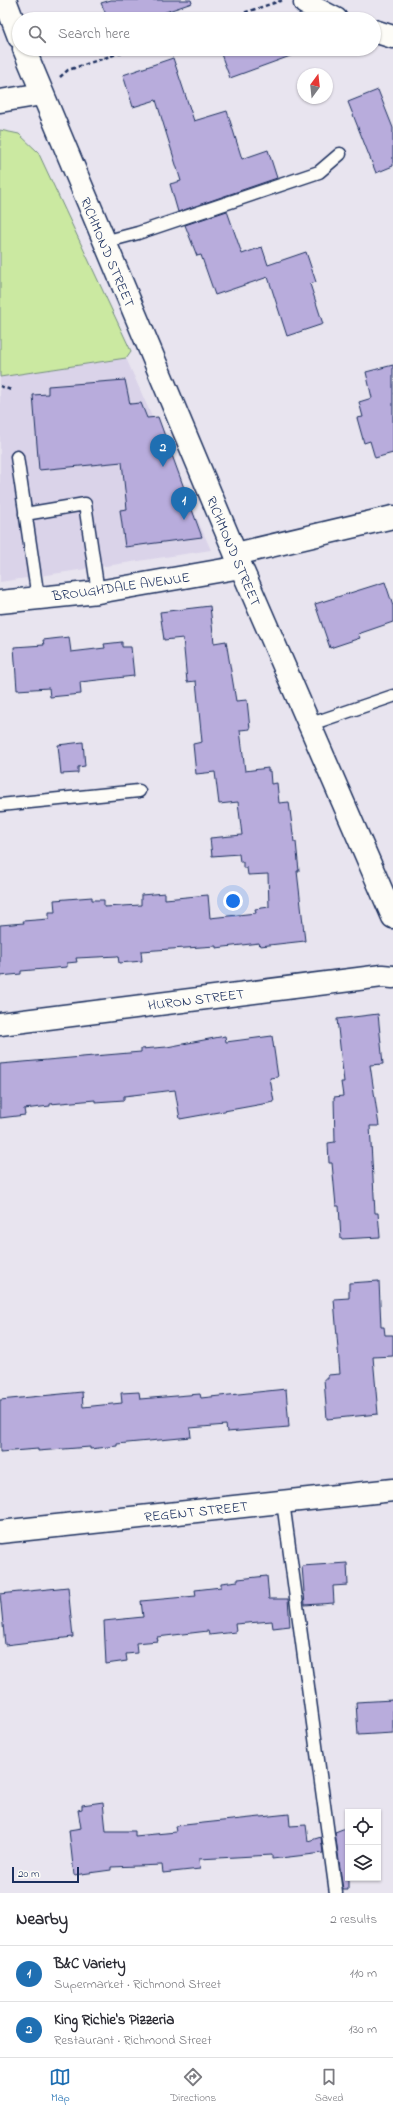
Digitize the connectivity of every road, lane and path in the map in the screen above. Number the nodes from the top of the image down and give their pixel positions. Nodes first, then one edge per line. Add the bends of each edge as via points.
1 (5, 0) edge
2 (283, 0) edge
3 (306, 3) dead end
4 (246, 12) edge
5 (323, 12) edge
6 (12, 18) edge
7 (381, 33) edge
8 (393, 36) edge
9 (27, 56) edge
10 (111, 56) edge
11 (42, 94) junction
12 (0, 101) edge
13 (340, 154) dead end
14 (104, 242) junction
15 (0, 386) edge
16 (11, 390) dead end
17 (17, 458) dead end
18 (25, 514) junction
19 (393, 517) edge
20 (238, 560) junction
21 (98, 592) junction
22 (38, 598) junction
23 (0, 602) edge
24 (393, 696) edge
25 (308, 725) junction
26 (139, 792) dead end
27 (0, 805) edge
28 (393, 917) edge
29 (393, 977) edge
30 (0, 1024) edge
31 (393, 1490) edge
32 (283, 1502) junction
33 (0, 1532) edge
34 (336, 1893) edge

1 - 6 street
2 - 4 path
3 - 5 street
7 - 8 street
9 - 11 street, RICHMOND STREET
10 - 11 path via 68,70
11 - 12 street
11 - 14 street, RICHMOND STREET
13 - 14 lane via 319,172
14 - 20 street, RICHMOND STREET
15 - 16 path
17 - 18 lane
18 - 21 lane via 86,504
18 - 22 lane
19 - 20 street, BROUGHDALE AVENUE
20 - 21 street, BROUGHDALE AVENUE
20 - 25 street, RICHMOND STREET
21 - 22 street, BROUGHDALE AVENUE
22 - 23 street, BROUGHDALE AVENUE
24 - 25 lane
25 - 28 street, RICHMOND STREET
26 - 27 lane
29 - 30 street, HURON STREET via 374,977
31 - 32 street, REGENT STREET
32 - 33 street, REGENT STREET
32 - 34 lane

